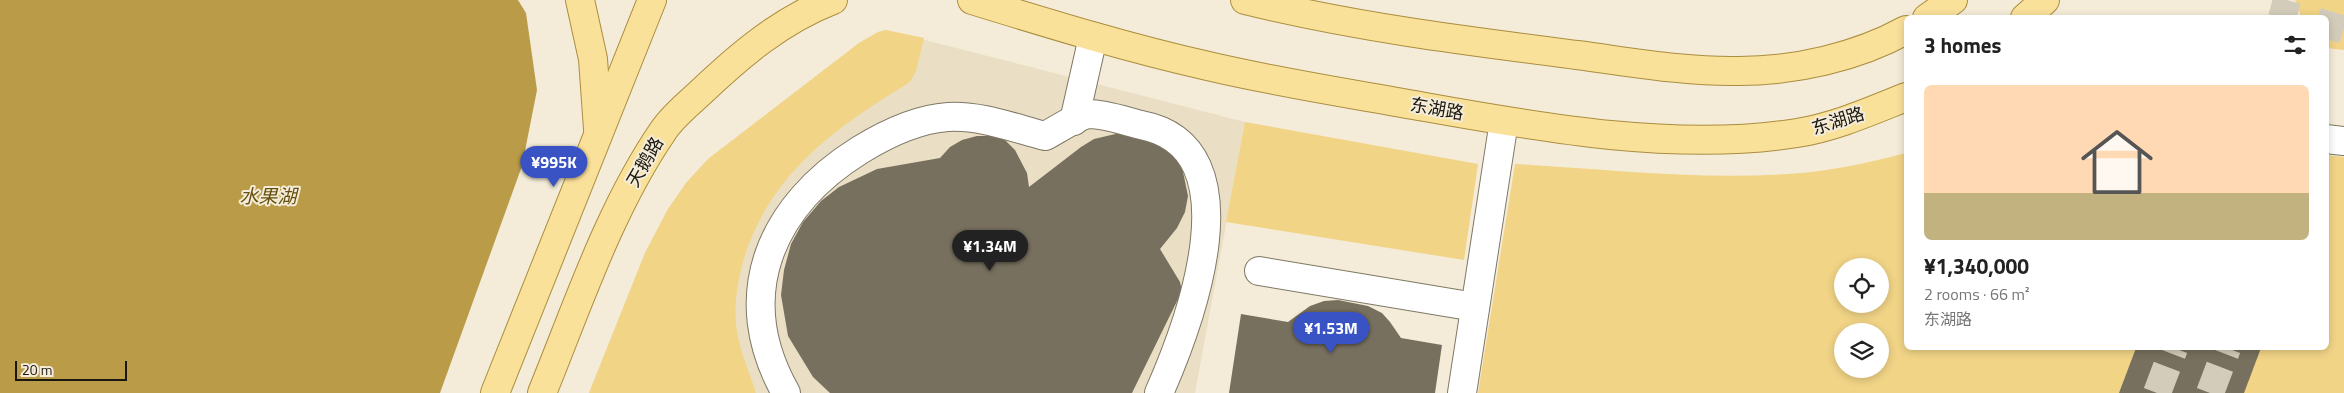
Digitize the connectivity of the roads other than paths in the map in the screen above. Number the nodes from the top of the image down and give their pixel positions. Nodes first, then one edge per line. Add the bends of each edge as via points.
1 (580, 0) edge
2 (652, 0) edge
3 (833, 0) edge
4 (972, 0) edge
5 (1246, 0) edge
6 (1953, 0) edge
7 (2045, 0) edge
8 (1932, 15) edge
9 (2028, 15) edge
10 (1904, 31) edge
11 (1093, 37) junction
12 (1904, 98) edge
13 (1074, 121) junction
14 (1504, 121) junction
15 (598, 135) junction
16 (2329, 139) edge
17 (2344, 141) edge
18 (1259, 271) dead end
19 (1475, 306) junction
20 (496, 393) edge
21 (542, 393) edge
22 (786, 393) edge
23 (1160, 393) edge
24 (1462, 393) edge

1 - 15 main road via 593,59
2 - 15 main road
3 - 21 main road, 天鹅路 via 779,26 737,57 664,129 637,172 610,227
4 - 11 main road, 东湖路
5 - 10 main road via 1380,27 1688,70 1740,72 1788,67 1846,55
6 - 8 main road
7 - 9 main road
11 - 13 lane
11 - 14 main road, 东湖路 via 1209,66
12 - 14 main road, 东湖路 via 1858,117 1798,133 1724,140 1617,135
13 - 22 lane via 1045,136 975,118 948,117 922,122 901,128 870,144 818,180 796,204 779,231 763,280 761,330 768,357
13 - 23 lane via 1088,114 1158,128 1180,142 1193,159 1202,180 1206,202 1203,260 1188,321
14 - 19 lane
15 - 20 main road
16 - 17 lane
18 - 19 lane
19 - 24 lane

